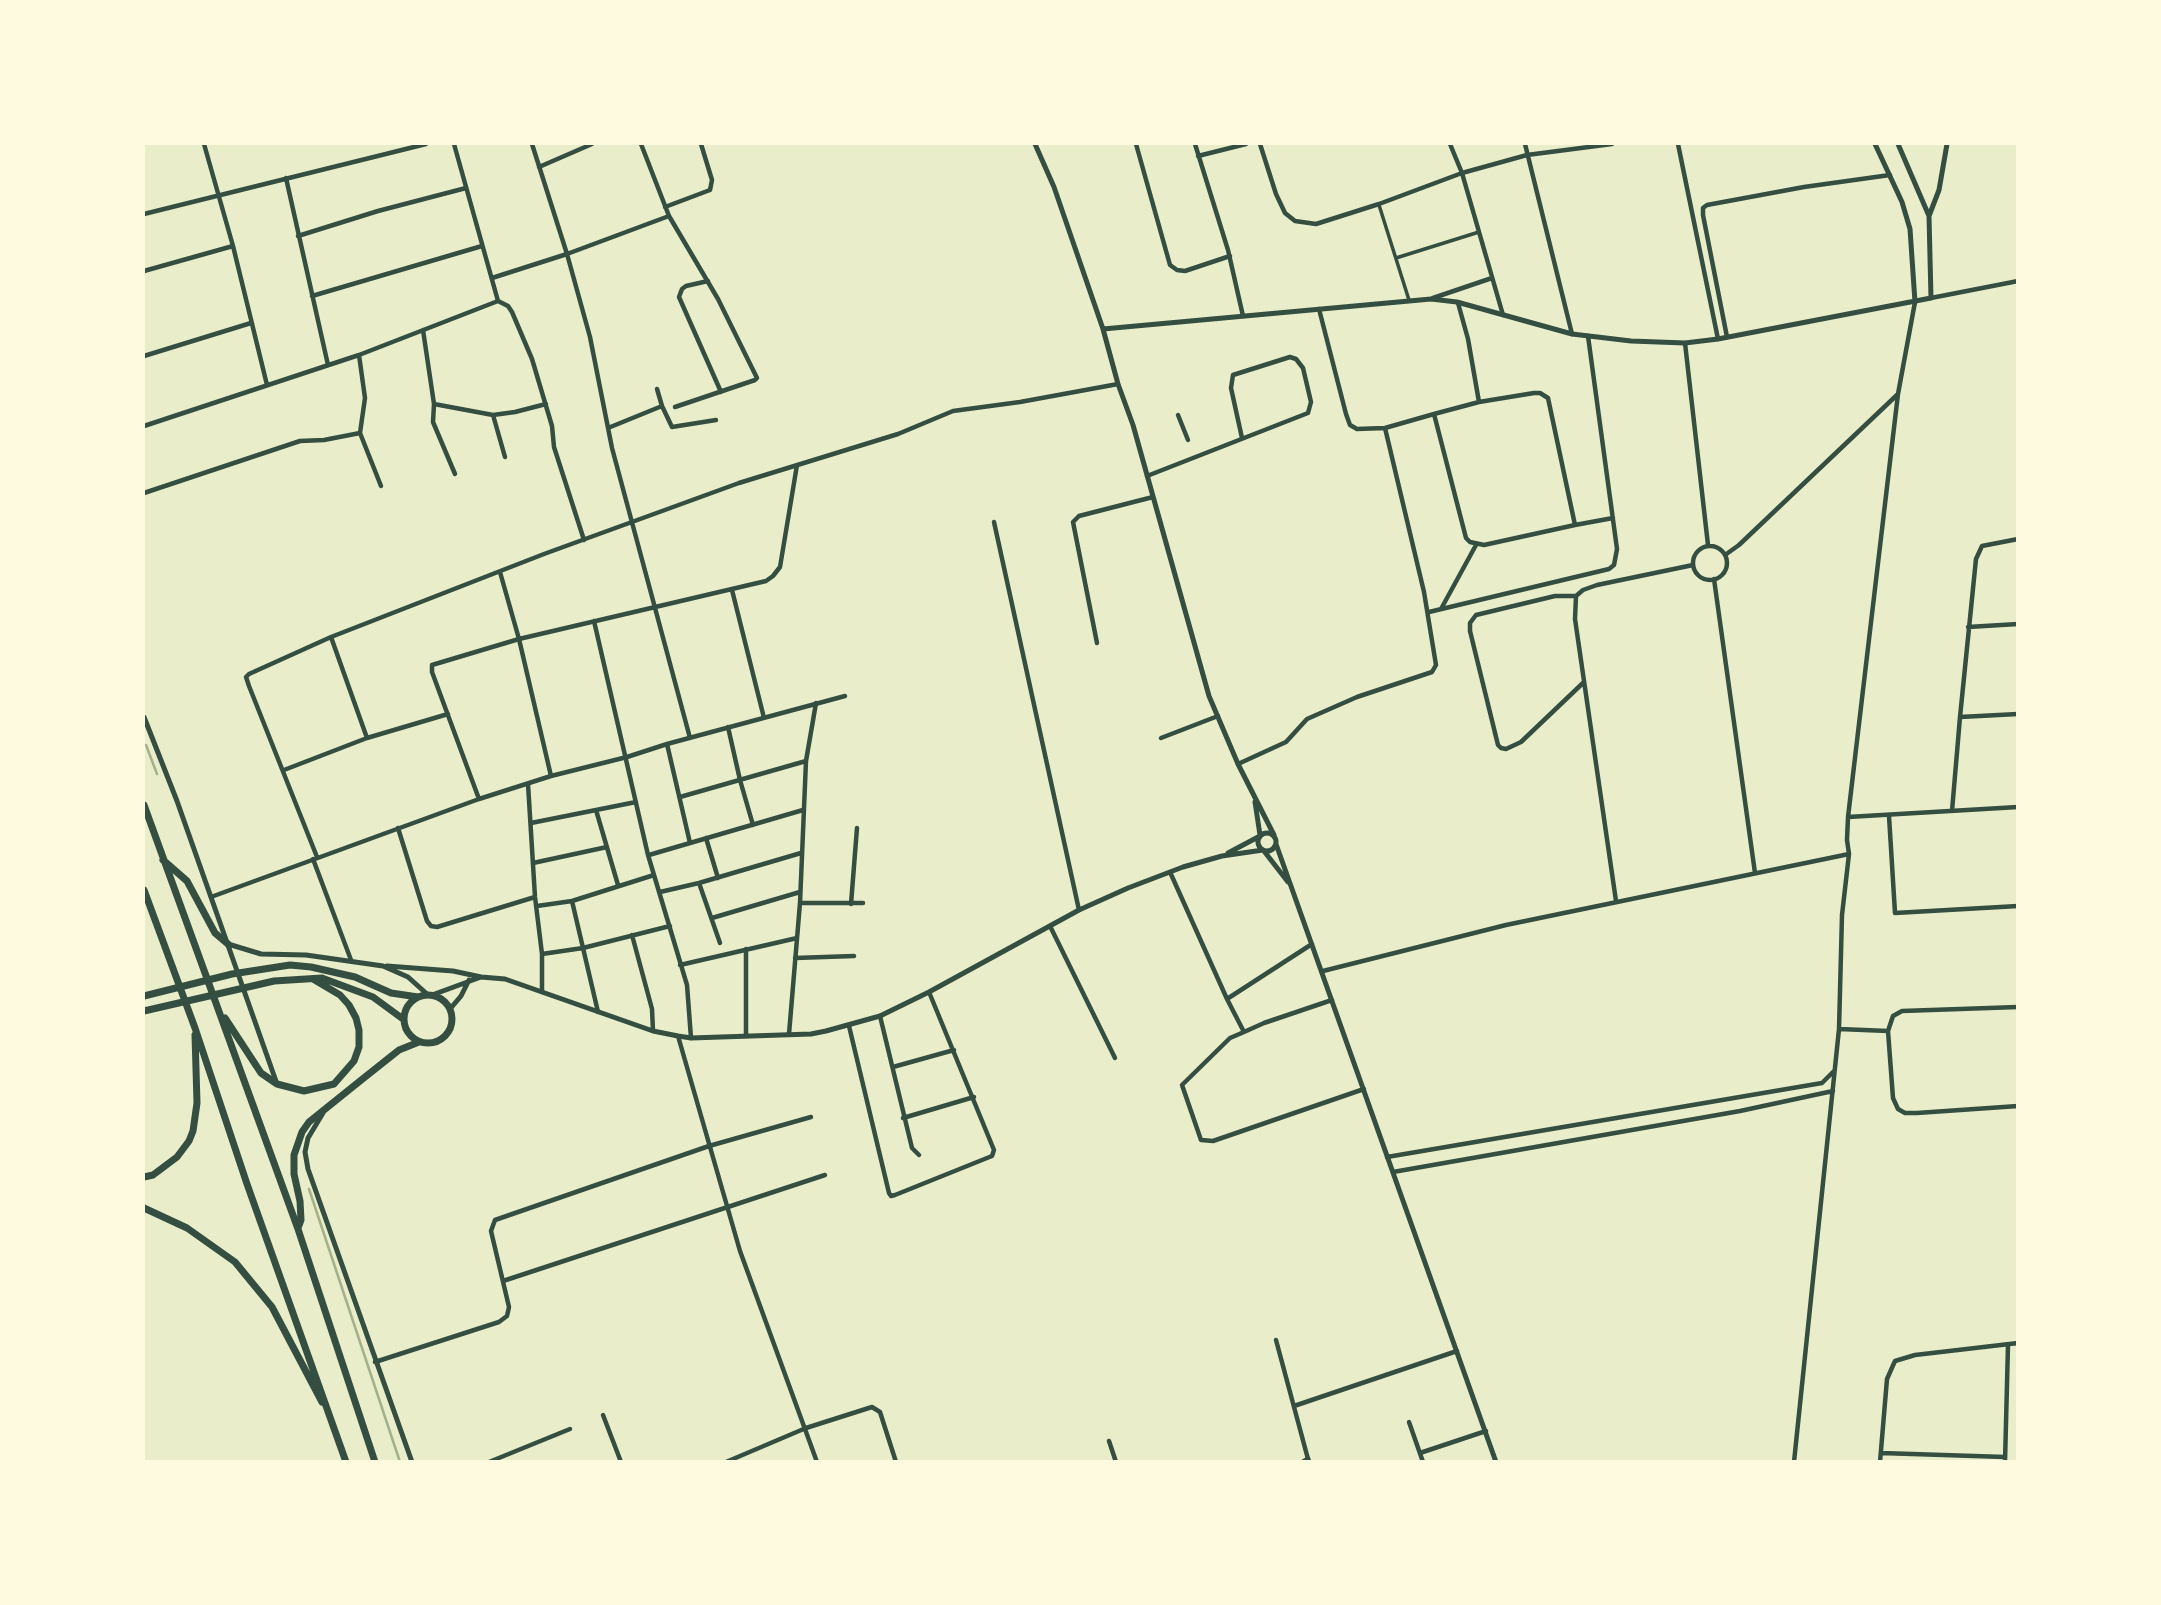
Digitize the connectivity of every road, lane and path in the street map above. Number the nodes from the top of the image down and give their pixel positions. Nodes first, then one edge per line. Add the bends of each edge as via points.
1 (204, 144) edge
2 (426, 144) edge
3 (454, 144) edge
4 (532, 144) edge
5 (592, 144) edge
6 (641, 144) edge
7 (701, 144) edge
8 (1035, 144) edge
9 (1136, 144) edge
10 (1195, 144) edge
11 (1246, 144) edge
12 (1259, 144) edge
13 (1450, 144) edge
14 (1525, 144) edge
15 (1612, 144) edge
16 (1678, 144) edge
17 (1875, 144) edge
18 (1898, 144) edge
19 (1947, 144) edge
20 (1527, 155) junction
21 (1198, 156) junction
22 (539, 167) junction
23 (1462, 173) junction
24 (1889, 175) junction
25 (286, 178) junction
26 (466, 188) junction
27 (219, 194) junction
28 (1379, 204) junction
29 (665, 207) junction
30 (144, 214) edge
31 (669, 216) junction
32 (1928, 216) junction
33 (1479, 232) junction
34 (298, 236) junction
35 (233, 246) junction
36 (482, 246) junction
37 (567, 254) junction
38 (1230, 256) junction
39 (1396, 258) junction
40 (144, 271) edge
41 (492, 278) junction
42 (1492, 278) junction
43 (708, 281) junction
44 (2018, 281) edge
45 (312, 296) junction
46 (1931, 298) junction
47 (1431, 299) junction
48 (1409, 300) junction
49 (498, 301) junction
50 (1457, 302) junction
51 (1914, 302) junction
52 (1319, 309) junction
53 (1503, 315) junction
54 (1244, 316) junction
55 (251, 323) junction
56 (1103, 329) junction
57 (423, 330) junction
58 (1572, 334) junction
59 (1588, 336) junction
60 (1727, 337) junction
61 (1718, 339) junction
62 (1685, 343) junction
63 (359, 355) junction
64 (144, 356) edge
65 (328, 365) junction
66 (267, 384) junction
67 (1118, 384) junction
68 (657, 389) dead end
69 (721, 392) junction
70 (1898, 394) junction
71 (1479, 402) junction
72 (434, 404) junction
73 (546, 404) junction
74 (662, 406) junction
75 (675, 407) dead end
76 (1434, 414) junction
77 (493, 415) junction
78 (1178, 415) dead end
79 (716, 420) dead end
80 (144, 426) edge
81 (608, 428) junction
82 (1385, 428) junction
83 (360, 433) junction
84 (1242, 438) junction
85 (1188, 440) dead end
86 (505, 457) dead end
87 (797, 465) junction
88 (454, 474) dead end
89 (1147, 476) junction
90 (381, 486) dead end
91 (144, 493) edge
92 (1153, 497) junction
93 (1613, 518) junction
94 (633, 522) junction
95 (994, 522) dead end
96 (1575, 525) junction
97 (2018, 539) edge
98 (584, 540) junction
99 (1476, 545) junction
100 (1708, 545) junction
101 (1725, 555) junction
102 (1693, 565) junction
103 (500, 572) junction
104 (1714, 579) junction
105 (732, 590) junction
106 (1576, 596) junction
107 (657, 608) junction
108 (1441, 609) junction
109 (1429, 612) junction
110 (594, 621) junction
111 (2018, 624) edge
112 (1968, 627) junction
113 (331, 637) junction
114 (519, 639) junction
115 (1097, 643) dead end
116 (1584, 682) junction
117 (845, 696) dead end
118 (816, 704) junction
119 (2018, 713) edge
120 (448, 714) junction
121 (1218, 716) junction
122 (144, 717) edge
123 (1960, 717) junction
124 (764, 718) junction
125 (728, 727) junction
126 (367, 738) junction
127 (690, 738) junction
128 (1161, 738) dead end
129 (667, 744) junction
130 (627, 757) junction
131 (806, 761) junction
132 (1238, 764) junction
133 (284, 770) junction
134 (551, 776) junction
135 (740, 780) junction
136 (528, 784) junction
137 (1253, 796) junction
138 (680, 797) junction
139 (479, 799) junction
140 (636, 802) junction
141 (144, 805) edge
142 (2018, 807) edge
143 (596, 810) junction
144 (803, 810) junction
145 (1952, 811) junction
146 (1889, 816) junction
147 (1848, 817) junction
148 (531, 823) junction
149 (753, 825) junction
150 (398, 828) junction
151 (857, 828) dead end
152 (1274, 835) junction
153 (1260, 836) junction
154 (706, 838) junction
155 (690, 843) junction
156 (1276, 844) junction
157 (607, 847) junction
158 (1263, 850) junction
159 (801, 853) junction
160 (1849, 854) junction
161 (648, 855) junction
162 (1222, 856) junction
163 (315, 858) junction
164 (162, 859) junction
165 (533, 863) junction
166 (1170, 872) junction
167 (1755, 873) junction
168 (654, 875) junction
169 (718, 878) junction
170 (699, 883) junction
171 (618, 885) junction
172 (1291, 887) junction
173 (144, 890) edge
174 (660, 892) junction
175 (800, 892) junction
176 (211, 897) junction
177 (535, 897) junction
178 (572, 901) junction
179 (1616, 901) junction
180 (800, 903) junction
181 (863, 903) dead end
182 (851, 904) junction
183 (537, 906) junction
184 (2018, 906) edge
185 (1079, 910) junction
186 (712, 918) junction
187 (670, 926) junction
188 (1050, 926) junction
189 (632, 935) junction
190 (797, 937) junction
191 (720, 943) dead end
192 (228, 944) junction
193 (1312, 944) junction
194 (583, 948) junction
195 (746, 949) junction
196 (542, 954) junction
197 (855, 956) dead end
198 (795, 958) junction
199 (351, 960) junction
200 (680, 965) junction
201 (383, 966) junction
202 (1323, 971) junction
203 (481, 977) junction
204 (313, 979) junction
205 (469, 980) junction
206 (929, 992) junction
207 (542, 994) junction
208 (429, 995) junction
209 (144, 996) edge
210 (418, 997) junction
211 (1227, 999) junction
212 (1332, 1000) junction
213 (2018, 1007) edge
214 (219, 1009) junction
215 (450, 1009) junction
216 (144, 1011) edge
217 (599, 1013) junction
218 (880, 1016) junction
219 (403, 1019) junction
220 (849, 1026) junction
221 (195, 1028) junction
222 (1839, 1029) junction
223 (653, 1031) junction
224 (1888, 1031) junction
225 (1244, 1032) junction
226 (789, 1034) junction
227 (678, 1036) junction
228 (746, 1036) junction
229 (691, 1038) junction
230 (419, 1042) junction
231 (954, 1051) junction
232 (1115, 1058) dead end
233 (893, 1067) junction
234 (1835, 1070) junction
235 (276, 1084) junction
236 (1364, 1089) junction
237 (1833, 1091) junction
238 (974, 1097) junction
239 (2018, 1106) edge
240 (325, 1109) junction
241 (811, 1117) dead end
242 (903, 1118) junction
243 (709, 1146) junction
244 (919, 1155) dead end
245 (1387, 1157) junction
246 (1393, 1172) junction
247 (825, 1175) dead end
248 (144, 1177) edge
249 (727, 1206) junction
250 (144, 1208) edge
251 (298, 1229) junction
252 (503, 1281) junction
253 (1276, 1340) dead end
254 (2018, 1343) edge
255 (2008, 1345) junction
256 (1458, 1351) junction
257 (375, 1362) junction
258 (1294, 1406) junction
259 (603, 1415) dead end
260 (333, 1422) junction
261 (1409, 1422) dead end
262 (570, 1429) dead end
263 (806, 1429) junction
264 (1486, 1431) junction
265 (1109, 1441) dead end
266 (1420, 1453) junction
267 (1881, 1453) junction
268 (2005, 1459) edge
269 (346, 1461) edge
270 (376, 1461) edge
271 (412, 1461) edge
272 (489, 1461) edge
273 (621, 1461) edge
274 (726, 1461) edge
275 (817, 1461) edge
276 (895, 1461) edge
277 (1116, 1461) edge
278 (1307, 1461) edge
279 (1423, 1461) edge
280 (1496, 1461) edge
281 (1794, 1461) edge
282 (1880, 1461) edge

1 - 27 street
2 - 25 street
3 - 26 street
4 - 22 street
5 - 22 street
6 - 29 street
7 - 29 street via 712,180 710,190
8 - 56 street
9 - 38 street via 1170,265 1185,271
10 - 21 street
11 - 21 street
12 - 28 street via 1279,202 1295,220 1316,224
13 - 23 street
14 - 20 street
15 - 20 street
16 - 61 street
17 - 24 street
18 - 32 street
19 - 32 street via 1939,190
20 - 23 street
20 - 58 street
21 - 38 street
22 - 37 street
23 - 28 street
23 - 33 street
24 - 51 street via 1910,229
24 - 60 street via 1703,208
25 - 27 street
25 - 34 street
26 - 34 street
26 - 36 street
27 - 30 street
27 - 35 street
28 - 39 street
29 - 31 street
31 - 37 street
31 - 43 street
32 - 46 street
33 - 39 street
33 - 42 street
34 - 45 street
35 - 40 street
35 - 55 street
36 - 41 street
36 - 45 street
37 - 41 street
37 - 81 street
38 - 54 street
39 - 48 street
41 - 49 street
42 - 47 street
42 - 53 street
43 - 69 street via 686,286 679,297
43 - 69 street via 757,377
44 - 46 street
45 - 65 street
46 - 51 street
47 - 48 street
47 - 50 street
48 - 52 street
49 - 57 street
49 - 73 street via 512,312
50 - 53 street
50 - 71 street
51 - 60 street
51 - 70 street
52 - 54 street
52 - 82 street via 1350,425 1366,430
53 - 58 street
54 - 56 street
55 - 64 street
55 - 66 street
56 - 67 street
57 - 63 street
57 - 72 street
58 - 59 street
59 - 62 street
59 - 93 street
60 - 61 street
61 - 62 street
62 - 100 street
63 - 65 street
63 - 83 street via 365,398
65 - 66 street
66 - 80 street
67 - 87 street via 953,411 898,434
67 - 89 street
68 - 74 street
69 - 75 street
70 - 101 street
70 - 147 street
71 - 76 street
71 - 96 street via 1534,393 1548,398
72 - 77 street
72 - 88 street via 433,422
73 - 77 street
73 - 98 street via 554,447
74 - 79 street via 671,428
74 - 81 street
76 - 82 street
76 - 99 street via 1466,538
77 - 86 street
78 - 85 street
81 - 94 street
82 - 109 street
83 - 90 street
83 - 91 street via 300,441
84 - 84 street via 1308,413 1311,402 1303,368 1296,359 1233,375 1231,388
84 - 89 street
87 - 94 street
87 - 105 street via 780,567 766,581
89 - 92 street
92 - 115 street via 1079,516 1073,522
92 - 121 street via 1194,648
93 - 96 street
93 - 108 street via 1617,557 1609,569
94 - 98 street
94 - 107 street
95 - 185 street
96 - 99 street
97 - 112 street via 1982,546 1979,551
98 - 103 street
99 - 108 street
100 - 101 street
100 - 102 street via 1698,550
101 - 104 street via 1725,570
102 - 104 street via 1703,579
102 - 106 street via 1597,585
103 - 113 street
103 - 114 street
104 - 167 street
105 - 107 street
105 - 124 street
106 - 116 street
106 - 116 street via 1555,596 1476,615 1470,631 1501,748 1521,742
107 - 110 street
107 - 127 street
108 - 109 street
109 - 132 street via 1436,665 1432,672 1307,719 1286,741
110 - 114 street
110 - 130 street
111 - 112 street
112 - 123 street
113 - 126 street
113 - 133 street via 247,676
114 - 120 street via 432,665
114 - 134 street
116 - 179 street
117 - 118 street
118 - 124 street
118 - 131 street
119 - 123 street
120 - 126 street
120 - 139 street
121 - 128 street
121 - 132 street
122 - 176 street
123 - 145 street
124 - 125 street
125 - 127 street
125 - 135 street
126 - 133 street
127 - 129 street
129 - 130 street
129 - 138 street
130 - 134 street
130 - 140 street
131 - 135 street
131 - 144 street
132 - 137 street
133 - 163 street
134 - 136 street
135 - 138 street
135 - 149 street
136 - 139 street
136 - 148 street
137 - 152 street
137 - 153 street
138 - 155 street
139 - 150 street
140 - 143 street
140 - 161 street
141 - 164 highway
142 - 145 street
143 - 148 street
143 - 157 street
144 - 149 street
144 - 159 street
145 - 146 street
146 - 147 street
146 - 184 street via 1895,913
147 - 160 street
148 - 165 street
149 - 154 street
150 - 163 street
150 - 177 street via 431,926
151 - 182 street
152 - 153 street
152 - 156 street
153 - 158 street
153 - 162 street
154 - 155 street
154 - 169 street
155 - 161 street
156 - 158 street via 1272,850
156 - 172 street
157 - 165 street
157 - 171 street
158 - 162 street
158 - 172 street
159 - 169 street
159 - 175 street
160 - 167 street
160 - 222 street via 1842,915
161 - 168 street
162 - 166 street
163 - 176 street
163 - 199 street
164 - 192 highway via 187,881 215,933
164 - 214 highway
165 - 177 street
166 - 185 street
166 - 211 street
167 - 179 street
168 - 171 street
168 - 174 street
169 - 170 street
170 - 174 street
170 - 186 street
171 - 178 street
172 - 193 street
173 - 221 highway
174 - 187 street
175 - 180 street
175 - 186 street
176 - 192 street
177 - 183 street
178 - 183 street
178 - 194 street
179 - 202 street
180 - 182 street
180 - 190 street
181 - 182 street
183 - 196 street
185 - 188 street
186 - 191 street
187 - 189 street
187 - 200 street
188 - 206 street
188 - 232 street
189 - 194 street
189 - 223 street via 652,1009
190 - 195 street
190 - 198 street
192 - 199 street via 261,954
192 - 235 street
193 - 202 street
193 - 211 street
194 - 196 street
194 - 217 street
195 - 200 street
195 - 228 street
196 - 207 street
197 - 198 street
198 - 226 street
199 - 201 street
200 - 229 street via 687,985
201 - 203 street
201 - 208 street via 408,976
202 - 212 street
203 - 205 street
203 - 207 street via 517,982
204 - 216 highway via 288,979
204 - 219 highway via 354,988
204 - 235 highway via 349,1005 356,1018 359,1047 343,1077 327,1087 304,1091
205 - 208 street
205 - 215 street
206 - 218 street
206 - 231 street
207 - 217 street
208 - 210 highway
208 - 215 highway via 446,1002
209 - 210 highway via 290,965 355,977 391,993
210 - 219 highway via 410,1002
211 - 225 street
212 - 225 street
212 - 236 street
213 - 224 street via 1902,1011 1893,1016
214 - 235 highway via 261,1073
214 - 251 highway
215 - 230 highway via 452,1018 445,1036
217 - 223 street
218 - 220 street
218 - 233 street
219 - 230 highway via 411,1037
220 - 226 street
220 - 238 street via 891,1196 992,1156 995,1150
221 - 248 highway via 193,1131 177,1157
221 - 260 highway
222 - 224 street
222 - 234 street
223 - 227 street
224 - 239 street via 1898,1109 1917,1113
225 - 236 street via 1230,1038 1182,1085 1200,1140 1213,1141
226 - 228 street
227 - 229 street
227 - 243 street
228 - 229 street
230 - 240 highway via 399,1050
231 - 233 street
231 - 238 street
233 - 242 street
234 - 237 street
234 - 245 street via 1822,1083
236 - 245 street
237 - 246 street
237 - 281 street
238 - 242 street
240 - 251 highway via 302,1132 294,1155 300,1201
240 - 257 street via 308,1138 305,1159
241 - 243 street
242 - 244 street via 912,1148
243 - 249 street
243 - 252 street via 495,1220 491,1231
245 - 246 street
246 - 256 street
247 - 249 street
249 - 252 street
249 - 263 street
250 - 260 highway via 187,1228 234,1262 272,1307
251 - 270 highway
252 - 257 street via 509,1307 499,1322
253 - 258 street
254 - 255 street
255 - 267 street via 1895,1361 1886,1379
255 - 268 street
256 - 258 street
256 - 264 street
257 - 271 street
258 - 278 street
259 - 273 street
260 - 269 highway
261 - 266 street
262 - 272 street
263 - 274 street
263 - 275 street
263 - 276 street via 877,1408
264 - 266 street
264 - 280 street
265 - 277 street
266 - 279 street
267 - 268 street
267 - 282 street

